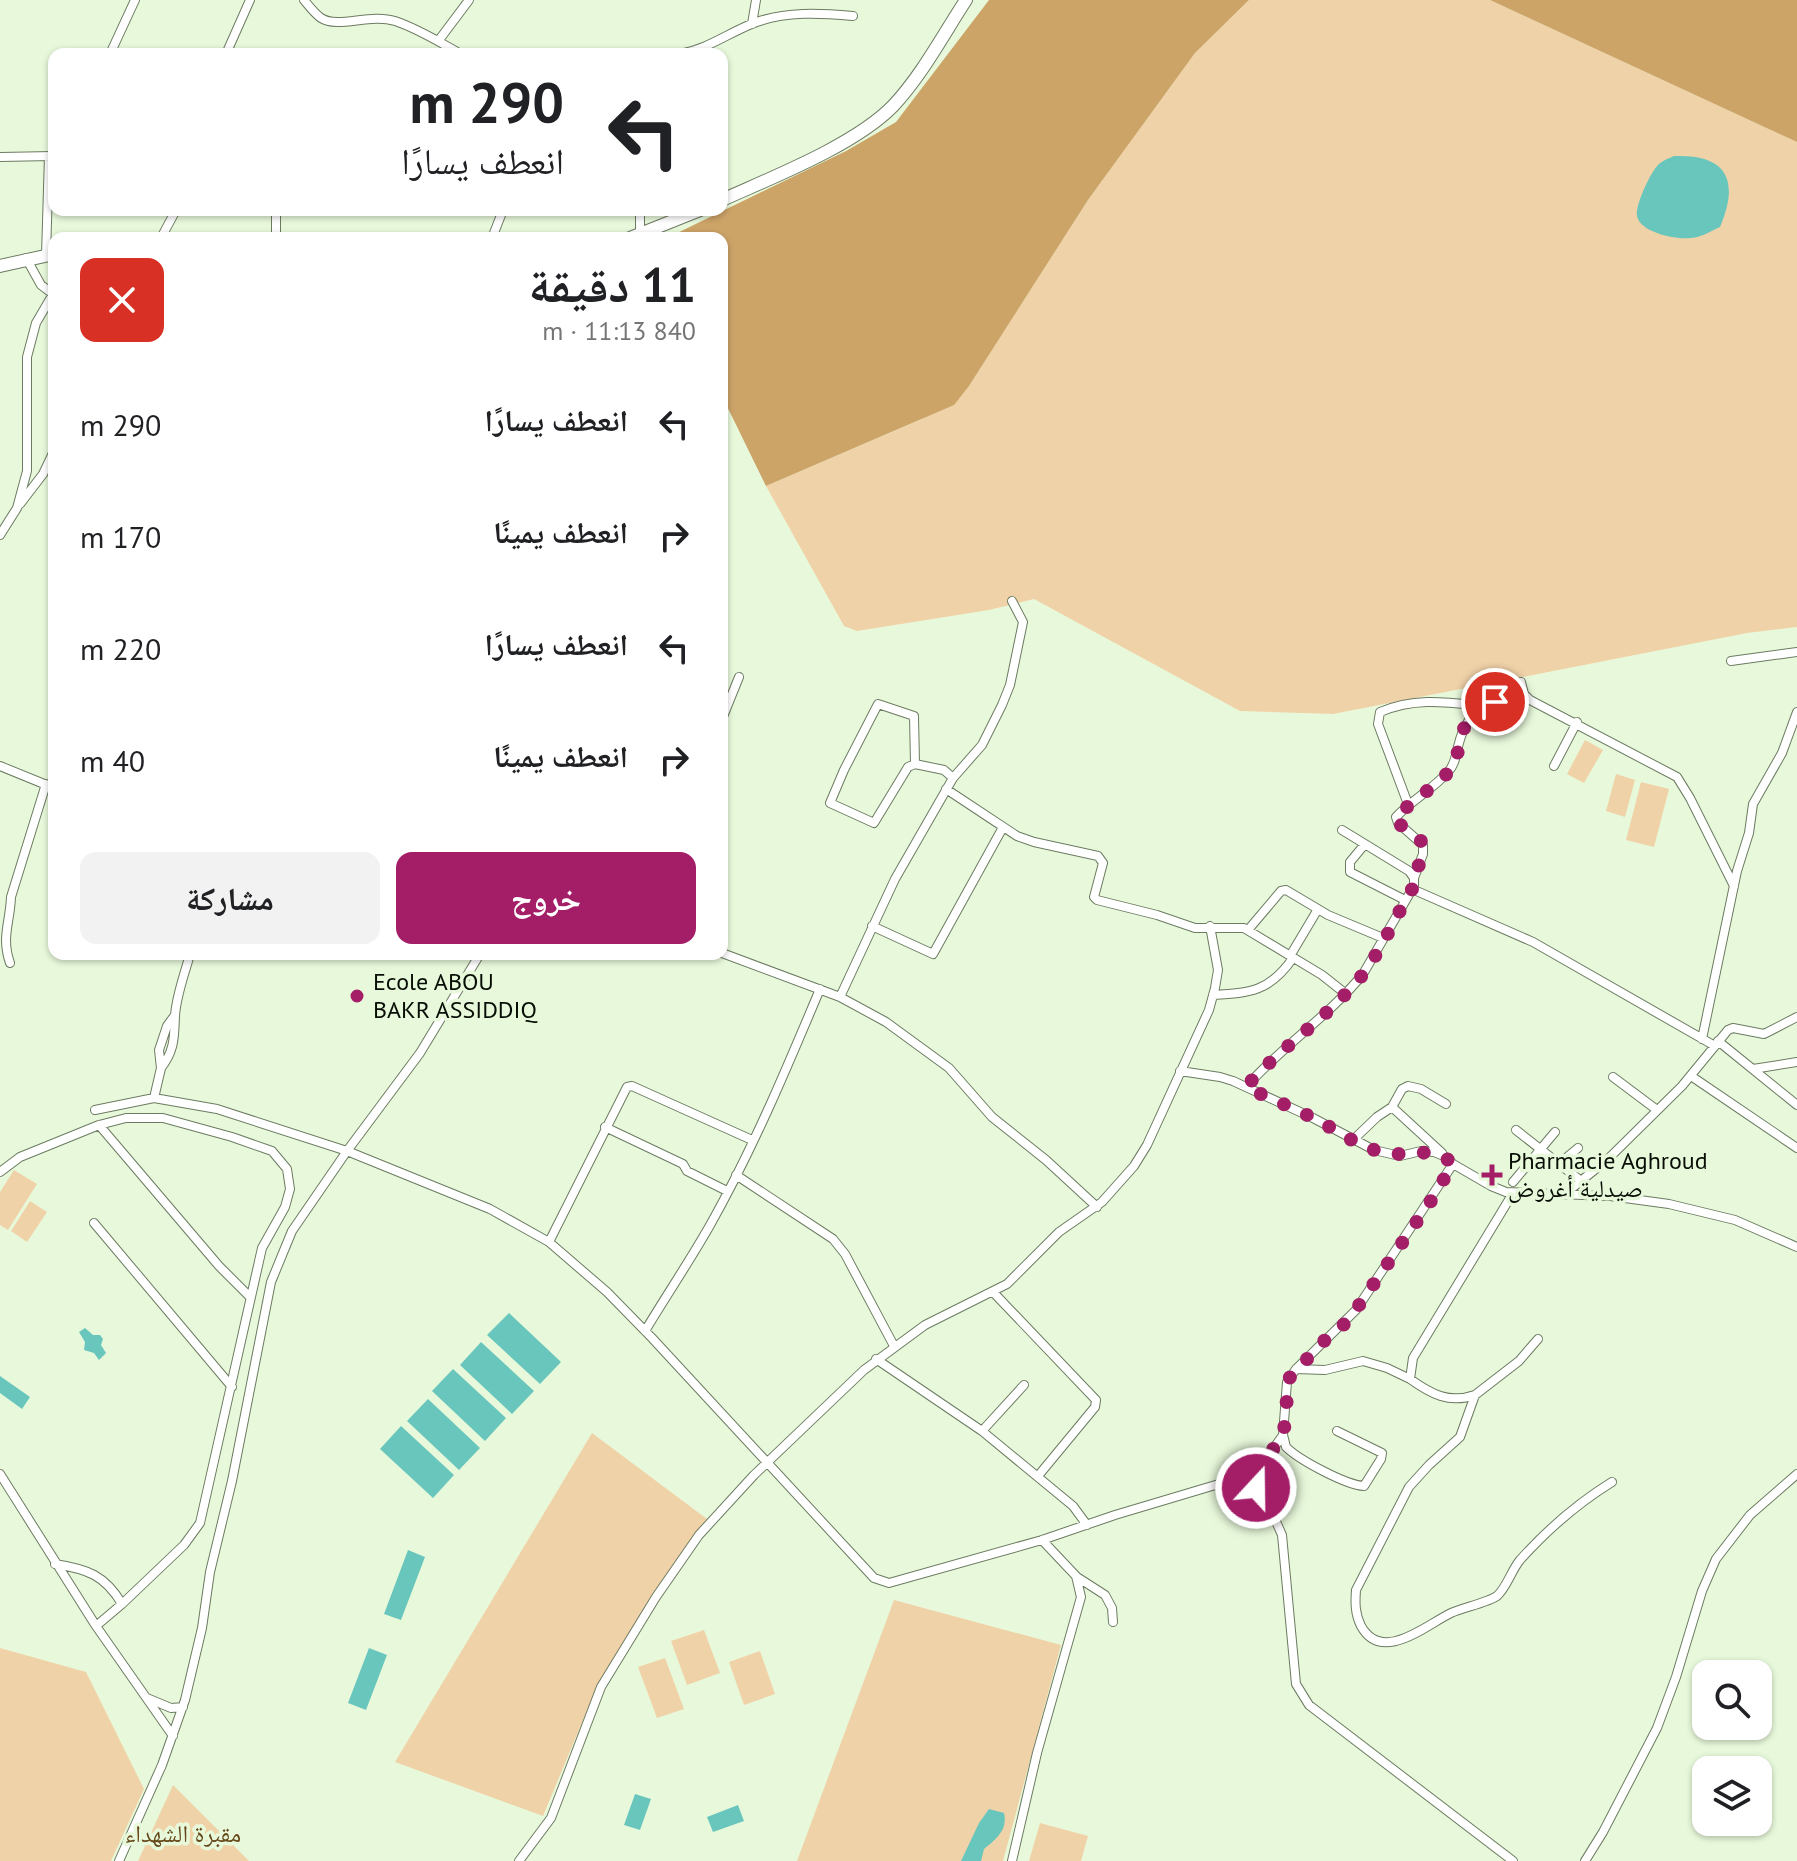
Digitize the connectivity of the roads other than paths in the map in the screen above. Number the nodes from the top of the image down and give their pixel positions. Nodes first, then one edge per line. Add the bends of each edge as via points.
1 (135, 0) edge
2 (250, 0) edge
3 (304, 0) edge
4 (469, 0) edge
5 (756, 0) edge
6 (966, 0) edge
7 (853, 16) dead end
8 (752, 24) junction
9 (439, 40) junction
10 (113, 48) edge
11 (229, 48) edge
12 (452, 48) edge
13 (704, 48) edge
14 (48, 156) edge
15 (0, 157) edge
16 (728, 197) edge
17 (685, 216) edge
18 (645, 232) edge
19 (48, 254) edge
20 (26, 258) junction
21 (0, 266) edge
22 (48, 290) edge
23 (48, 304) edge
24 (48, 464) edge
25 (17, 508) junction
26 (0, 535) edge
27 (1012, 601) dead end
28 (1797, 652) edge
29 (1731, 661) dead end
30 (739, 677) dead end
31 (1521, 682) dead end
32 (1524, 694) junction
33 (728, 704) edge
34 (1483, 706) junction
35 (1797, 712) edge
36 (1577, 722) junction
37 (915, 764) junction
38 (0, 766) edge
39 (1554, 766) dead end
40 (953, 778) junction
41 (48, 785) edge
42 (946, 789) junction
43 (48, 792) edge
44 (1408, 804) junction
45 (1002, 829) junction
46 (1342, 830) dead end
47 (1365, 844) junction
48 (1414, 878) junction
49 (1734, 887) junction
50 (1412, 889) junction
51 (1405, 900) junction
52 (1318, 909) junction
53 (872, 926) junction
54 (1210, 926) junction
55 (1248, 930) junction
56 (1383, 938) junction
57 (728, 955) edge
58 (1291, 957) junction
59 (189, 960) edge
60 (476, 960) edge
61 (10, 963) dead end
62 (820, 989) junction
63 (1346, 994) junction
64 (1213, 995) junction
65 (840, 997) junction
66 (1797, 1017) edge
67 (1702, 1039) junction
68 (1717, 1044) junction
69 (1797, 1062) edge
70 (1753, 1069) junction
71 (1180, 1071) junction
72 (1691, 1076) junction
73 (1613, 1077) dead end
74 (1246, 1087) junction
75 (154, 1098) junction
76 (1446, 1104) dead end
77 (1797, 1105) edge
78 (1392, 1107) junction
79 (95, 1110) dead end
80 (1657, 1110) junction
81 (99, 1125) junction
82 (605, 1127) junction
83 (1516, 1130) dead end
84 (1555, 1132) dead end
85 (752, 1140) junction
86 (1353, 1140) junction
87 (1540, 1148) junction
88 (1578, 1148) dead end
89 (1797, 1148) edge
90 (347, 1151) junction
91 (1446, 1157) junction
92 (1560, 1163) junction
93 (1453, 1164) junction
94 (0, 1172) edge
95 (736, 1175) junction
96 (1581, 1181) junction
97 (1513, 1182) dead end
98 (727, 1191) junction
99 (1513, 1193) junction
100 (1566, 1193) junction
101 (1097, 1207) junction
102 (94, 1223) dead end
103 (549, 1242) junction
104 (1797, 1247) edge
105 (993, 1292) junction
106 (249, 1296) junction
107 (645, 1331) junction
108 (1538, 1339) dead end
109 (894, 1346) junction
110 (876, 1359) junction
111 (1296, 1369) junction
112 (1410, 1379) junction
113 (1024, 1385) dead end
114 (232, 1387) junction
115 (1475, 1395) junction
116 (982, 1431) junction
117 (1337, 1431) dead end
118 (1283, 1435) junction
119 (769, 1463) junction
120 (0, 1474) edge
121 (1797, 1474) edge
122 (1249, 1475) junction
123 (1038, 1476) junction
124 (1612, 1482) dead end
125 (1087, 1525) junction
126 (1042, 1540) junction
127 (55, 1564) junction
128 (1076, 1576) junction
129 (122, 1604) junction
130 (1113, 1622) dead end
131 (96, 1626) junction
132 (147, 1698) junction
133 (183, 1707) junction
134 (173, 1736) junction
135 (119, 1861) edge
136 (519, 1861) edge
137 (1012, 1861) edge
138 (1513, 1861) edge
139 (1585, 1861) edge

1 - 10 street
2 - 11 street
3 - 9 street via 321,18 393,20
4 - 9 street
5 - 8 street
6 - 16 street via 908,88 865,130
7 - 8 street via 817,13
8 - 13 street
9 - 12 street
14 - 15 street
17 - 18 street
19 - 20 street
20 - 21 street
20 - 22 street
23 - 25 street via 27,357 27,471
24 - 25 street
25 - 26 street
27 - 40 street via 1023,622 1008,691 982,745
28 - 29 street
30 - 33 street
31 - 32 street
32 - 34 street
32 - 36 street
34 - 44 street via 1464,725 1450,771
34 - 44 street via 1422,700 1380,712 1378,724
35 - 49 street via 1782,753 1753,804
36 - 39 street
36 - 49 street via 1677,777
37 - 37 street via 908,767 874,823 830,803 878,704 914,716
37 - 40 street via 944,770
38 - 41 street
40 - 42 street
42 - 45 street
42 - 53 street
43 - 61 street via 11,897 4,935
44 - 48 street via 1396,817 1423,845
45 - 53 street via 933,954
45 - 54 street via 1098,856 1103,863 1097,900 1195,928
46 - 47 street
47 - 48 street
47 - 51 street via 1350,862 1350,872
48 - 50 street
49 - 67 street
50 - 51 street
50 - 67 street via 1533,942
51 - 56 street
52 - 55 street via 1281,891
52 - 56 street
52 - 58 street
53 - 65 street
54 - 55 street
54 - 64 street via 1218,970
55 - 58 street
56 - 63 street
57 - 62 street
58 - 63 street
58 - 64 street via 1270,985
59 - 75 street via 175,1015 161,1043
60 - 90 street via 420,1053
62 - 65 street
62 - 85 street
63 - 74 street
64 - 71 street
65 - 101 street via 927,1050 992,1117
66 - 68 street via 1764,1034 1730,1029
67 - 68 street
68 - 70 street
68 - 72 street
69 - 70 street
70 - 77 street
71 - 74 street
71 - 101 street via 1147,1145
72 - 80 street
72 - 89 street
73 - 80 street
74 - 86 street
75 - 79 street
75 - 90 street via 217,1109
76 - 78 street via 1408,1086
78 - 86 street
78 - 91 street
80 - 96 street
81 - 94 street via 20,1157
81 - 106 street
81 - 106 street via 126,1118 163,1118 272,1151 287,1169 290,1189 262,1248
82 - 85 street via 624,1090 632,1086
82 - 98 street
82 - 103 street
83 - 87 street
84 - 87 street
85 - 95 street
86 - 91 street via 1393,1155 1425,1151
87 - 92 street
87 - 97 street
88 - 92 street
90 - 103 street via 490,1209
90 - 133 street via 292,1231 271,1282
91 - 93 street
92 - 96 street
93 - 99 street
93 - 111 street via 1348,1321
95 - 98 street
95 - 109 street via 833,1239
96 - 100 street
98 - 107 street
99 - 100 street
99 - 112 street via 1420,1344
100 - 104 street via 1695,1209
101 - 105 street via 1059,1232
102 - 114 street
103 - 107 street
105 - 109 street via 957,1307
105 - 123 street via 1096,1400
106 - 114 street
107 - 119 street
108 - 115 street
109 - 110 street
110 - 116 street
110 - 119 street
111 - 112 street via 1325,1370 1363,1361
111 - 118 street via 1287,1382
112 - 115 street via 1440,1397 1461,1400
113 - 116 street
114 - 129 street via 200,1523
115 - 124 street via 1460,1437 1409,1487 1356,1590 1358,1619 1372,1638 1391,1643 1498,1595 1513,1568 1548,1531
116 - 123 street
117 - 118 street via 1382,1453 1364,1486 1290,1451
118 - 122 street
119 - 126 street via 880,1582
119 - 136 street via 699,1535 628,1642 593,1706 551,1818
120 - 127 street
121 - 139 street via 1750,1515 1716,1559 1657,1728
122 - 125 street
122 - 138 street via 1282,1535 1296,1684 1302,1696
123 - 125 street
125 - 126 street
126 - 128 street
127 - 129 street via 106,1581
127 - 131 street
128 - 130 street via 1105,1595
128 - 137 street via 1081,1597
129 - 131 street
131 - 132 street
132 - 133 street
132 - 134 street
133 - 134 street
134 - 135 street

